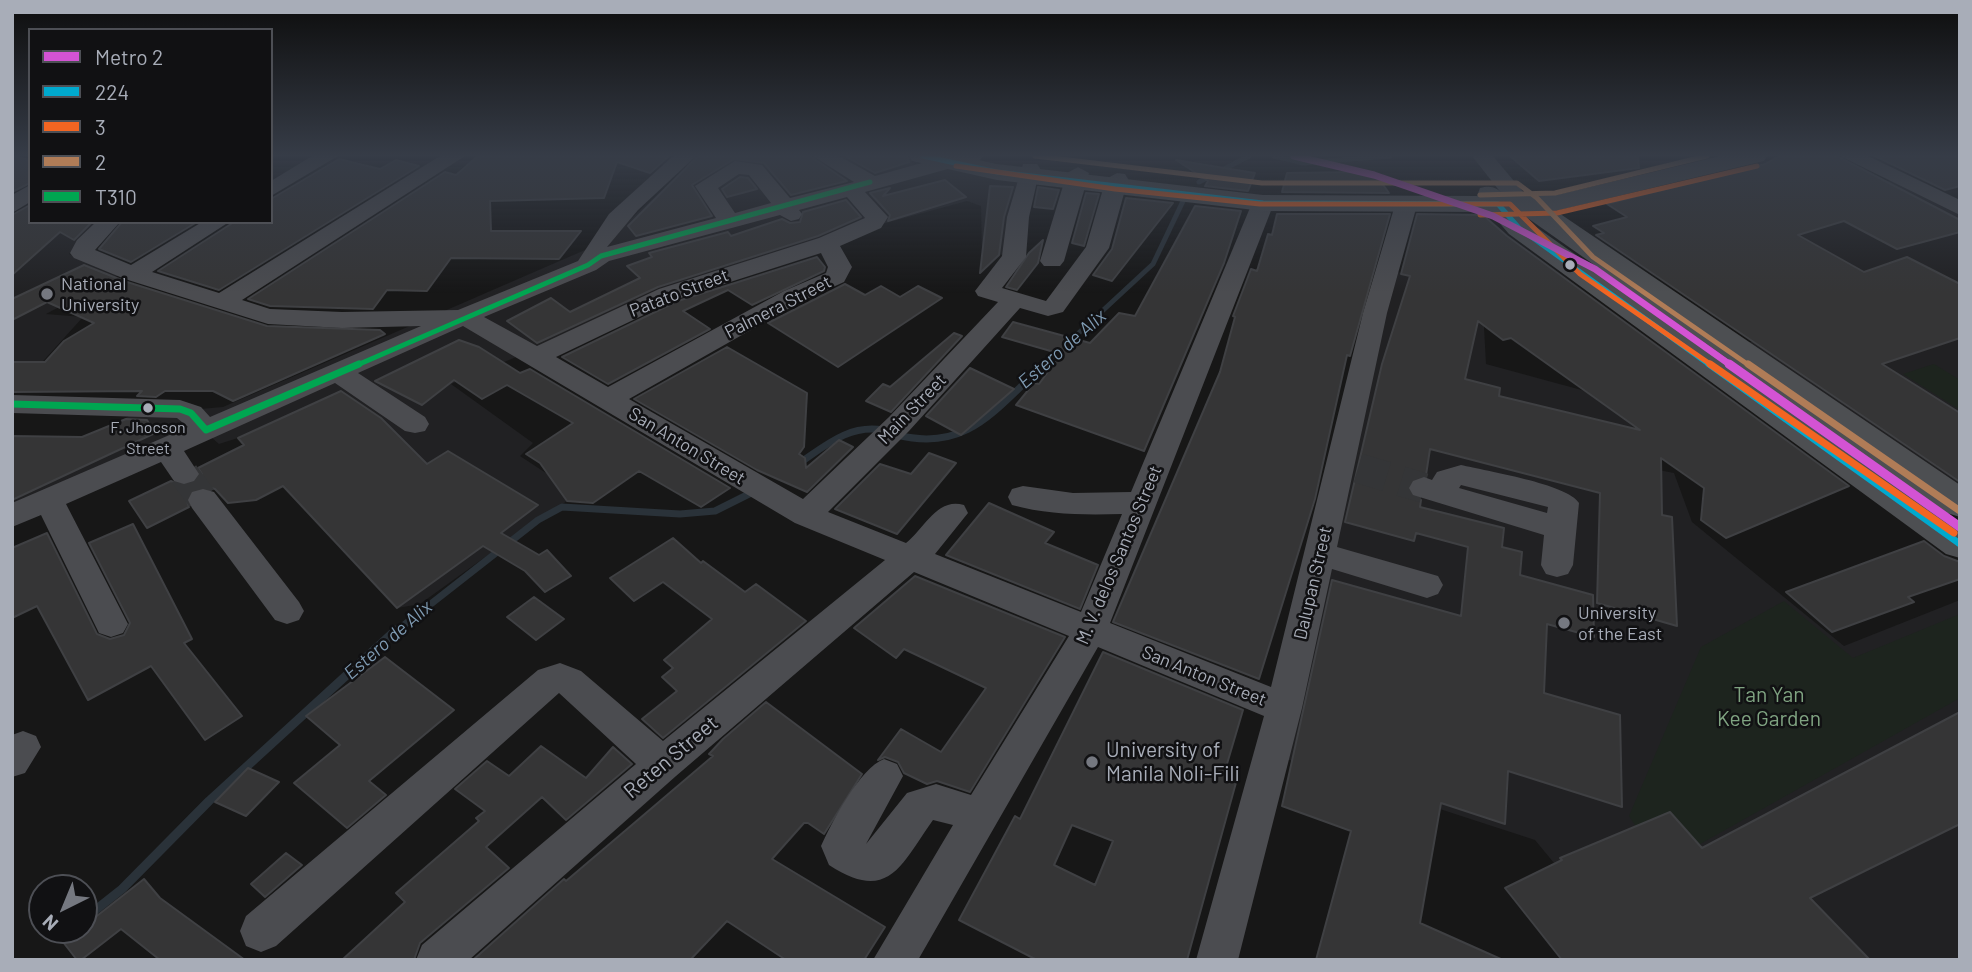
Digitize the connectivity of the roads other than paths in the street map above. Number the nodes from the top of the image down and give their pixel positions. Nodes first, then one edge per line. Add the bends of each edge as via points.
1 (382, 201) edge
2 (637, 201) edge
3 (716, 201) edge
4 (780, 201) edge
5 (819, 201) edge
6 (869, 201) edge
7 (1022, 201) edge
8 (1070, 201) edge
9 (1111, 201) edge
10 (1251, 201) edge
11 (1467, 201) edge
12 (1508, 201) edge
13 (1510, 201) edge
14 (1511, 201) edge
15 (1263, 203) junction
16 (1406, 205) junction
17 (787, 210) junction
18 (729, 221) junction
19 (106, 224) edge
20 (215, 224) edge
21 (827, 243) junction
22 (1052, 261) dead end
23 (588, 265) junction
24 (133, 274) junction
25 (1014, 300) junction
26 (220, 303) junction
27 (462, 317) junction
28 (537, 356) junction
29 (337, 372) junction
30 (609, 398) junction
31 (15, 406) edge
32 (415, 424) dead end
33 (206, 430) junction
34 (167, 448) junction
35 (184, 474) tunnel mouth
36 (1433, 491) tunnel mouth
37 (1023, 497) dead end
38 (49, 500) junction
39 (203, 500) tunnel mouth
40 (1142, 503) junction
41 (1960, 504) edge
42 (953, 513) dead end
43 (806, 515) junction
44 (12, 516) edge
45 (1960, 524) edge
46 (1960, 544) edge
47 (1320, 554) junction
48 (908, 558) junction
49 (1557, 565) dead end
50 (1427, 584) dead end
51 (287, 611) dead end
52 (111, 624) dead end
53 (1090, 631) junction
54 (1284, 708) junction
55 (663, 764) junction
56 (884, 776) dead end
57 (978, 819) junction
58 (261, 931) dead end
59 (438, 960) edge
60 (894, 960) edge
61 (1217, 960) edge

1 - 26 street
2 - 23 street via 595,246
3 - 18 street
4 - 17 street
5 - 17 street
6 - 21 street via 877,220
7 - 25 street via 1014,257 987,291
8 - 22 street
9 - 25 street via 1097,248 1054,307
10 - 15 main road
11 - 16 main road
12 - 46 main road via 1519,228
13 - 45 main road via 1586,265
14 - 41 main road
15 - 16 main road
15 - 40 street, M. V. delos Santos Street
16 - 47 street, Dalupan Street via 1375,313 1350,465
17 - 18 street
17 - 23 street via 604,265
18 - 23 street via 601,256
19 - 24 street, San Anton Street via 81,251
20 - 24 street
21 - 28 street, Patato Street via 668,294
21 - 30 street, Palmera Street via 840,267 836,277
23 - 27 street
24 - 26 street, San Anton Street
25 - 43 street, Main Street via 899,424
26 - 27 street, San Anton Street via 268,316 342,320
27 - 28 street, San Anton Street
27 - 29 street
28 - 30 street, San Anton Street
29 - 32 street
29 - 33 street
30 - 43 street, San Anton Street
31 - 33 street via 180,408
33 - 34 street
34 - 35 street
34 - 38 street
36 - 49 street via 1560,528
37 - 40 street via 1061,504
38 - 44 street
38 - 52 street
39 - 51 street
40 - 53 street, M. V. delos Santos Street
42 - 48 street, Reten Street
43 - 48 street, San Anton Street
47 - 50 street
47 - 54 street, Dalupan Street
48 - 53 street, San Anton Street
48 - 55 street, Reten Street
53 - 54 street, San Anton Street
53 - 57 street, M. V. delos Santos Street
54 - 61 street, Dalupan Street
55 - 58 street via 569,681 550,680
55 - 59 street, Reten Street
56 - 57 street via 841,846 855,860 870,865 880,862 921,805 931,801 945,802
57 - 60 street, M. V. delos Santos Street

